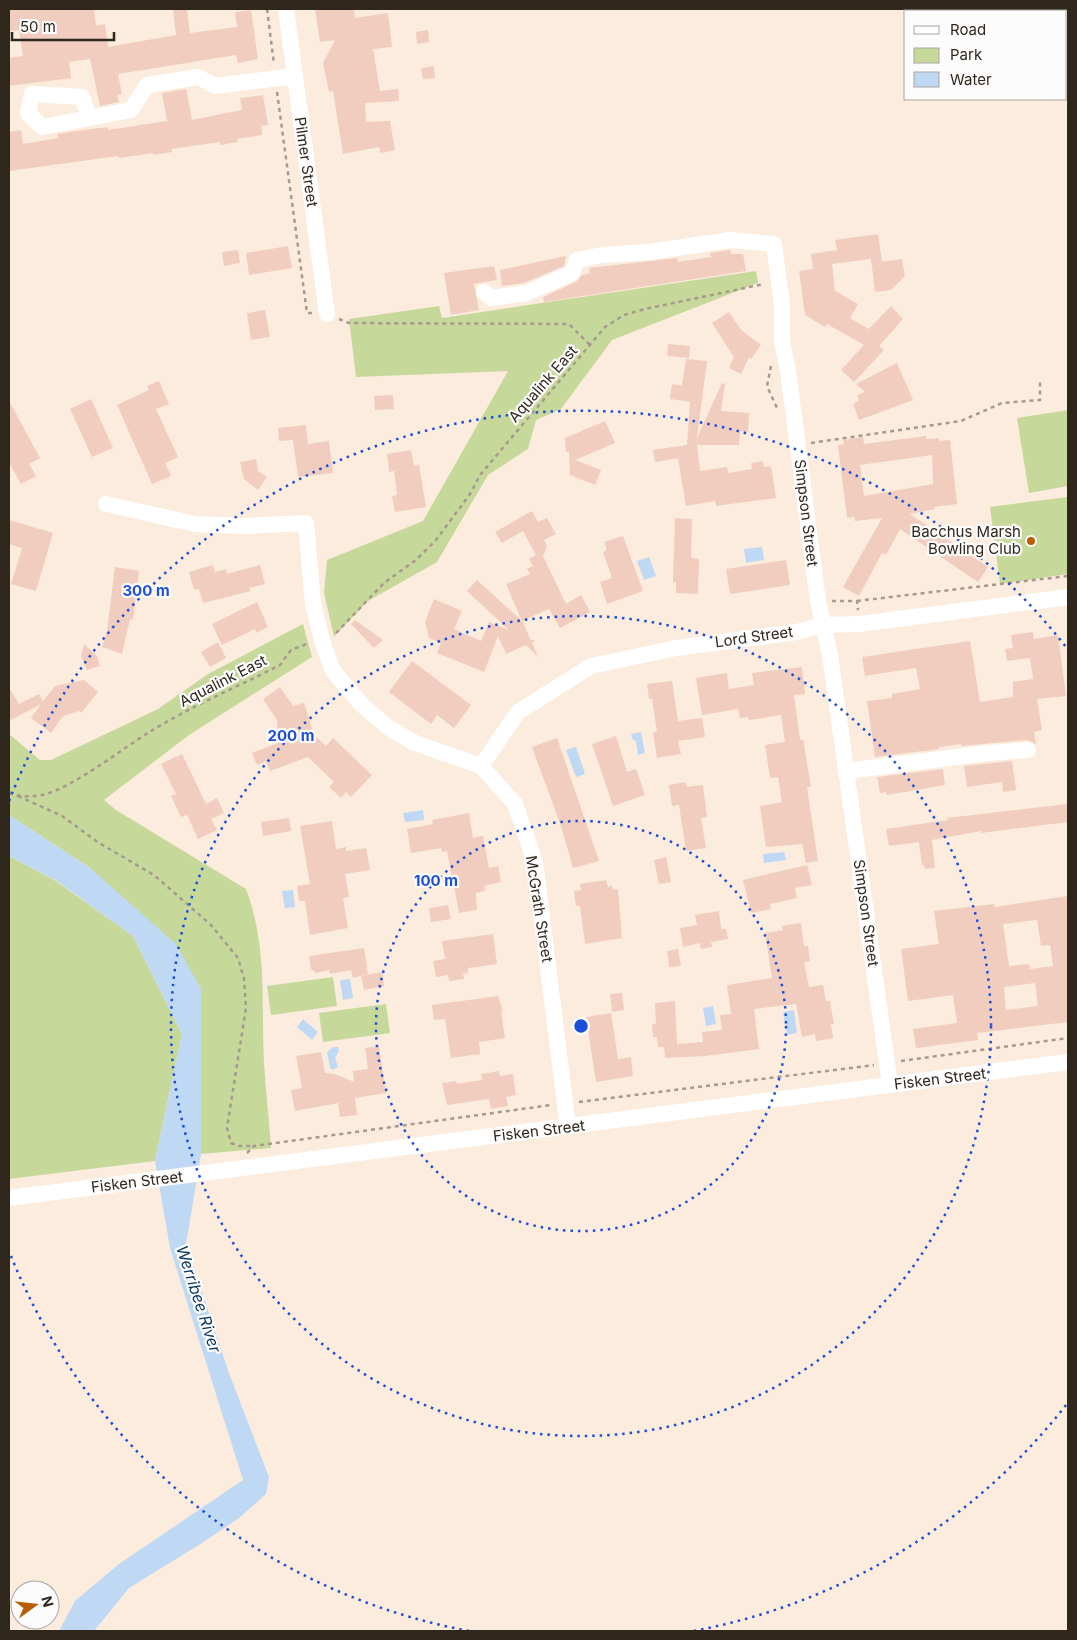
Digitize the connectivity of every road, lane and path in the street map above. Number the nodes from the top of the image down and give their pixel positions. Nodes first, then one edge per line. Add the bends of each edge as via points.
1 (286, 9) edge
2 (295, 76) junction
3 (89, 116) dead end
4 (282, 132) dead end
5 (484, 292) dead end
6 (765, 292) dead end
7 (327, 314) junction
8 (591, 346) junction
9 (772, 362) dead end
10 (1040, 381) dead end
11 (778, 410) dead end
12 (797, 445) junction
13 (106, 504) dead end
14 (1068, 576) edge
15 (1068, 597) edge
16 (857, 601) dead end
17 (823, 625) junction
18 (322, 640) junction
19 (1028, 750) dead end
20 (481, 766) junction
21 (847, 771) junction
22 (9, 793) edge
23 (17, 796) junction
24 (1068, 1038) edge
25 (1068, 1062) edge
26 (887, 1063) junction
27 (890, 1085) junction
28 (565, 1103) junction
29 (568, 1127) junction
30 (254, 1146) junction
31 (238, 1156) dead end
32 (9, 1198) edge

1 - 2 street, Pilmer Street
2 - 3 street via 215,86 198,77 147,85 131,110
2 - 7 street, Pilmer Street
4 - 7 path via 307,313
5 - 12 street, Simpson Street via 491,298 527,293 572,273 578,260 602,255 730,240 774,244 782,305 782,341
6 - 8 path, Aqualink East via 764,284 624,315 605,327
7 - 8 path via 349,324 569,324
8 - 18 path, Aqualink East via 480,475 436,540 416,560 384,583 335,634
9 - 11 path via 767,386
10 - 12 path via 1040,400 1002,403 961,422
12 - 17 street, Simpson Street
13 - 18 street, McGrath Street via 195,524 306,523 314,604
14 - 16 path
15 - 17 street, Lord Street via 859,624
17 - 20 street, Lord Street via 797,632 676,648 591,666 518,712
17 - 21 street, Simpson Street
18 - 20 street, McGrath Street via 333,671 362,705 389,728 415,743
18 - 23 path, Aqualink East via 292,650 280,665 152,730 82,776 42,795
19 - 21 street
20 - 28 street, McGrath Street via 515,804 535,862
21 - 26 street, Simpson Street
22 - 23 path, Aqualink East
23 - 30 path via 62,816 99,843 154,875 211,924 238,958 244,979 246,1008 226,1128 231,1143
24 - 26 path
25 - 27 street, Fisken Street
26 - 27 street, Simpson Street
26 - 28 path
27 - 29 street, Fisken Street
28 - 29 street, McGrath Street
28 - 30 path
29 - 32 street, Fisken Street
30 - 31 path

